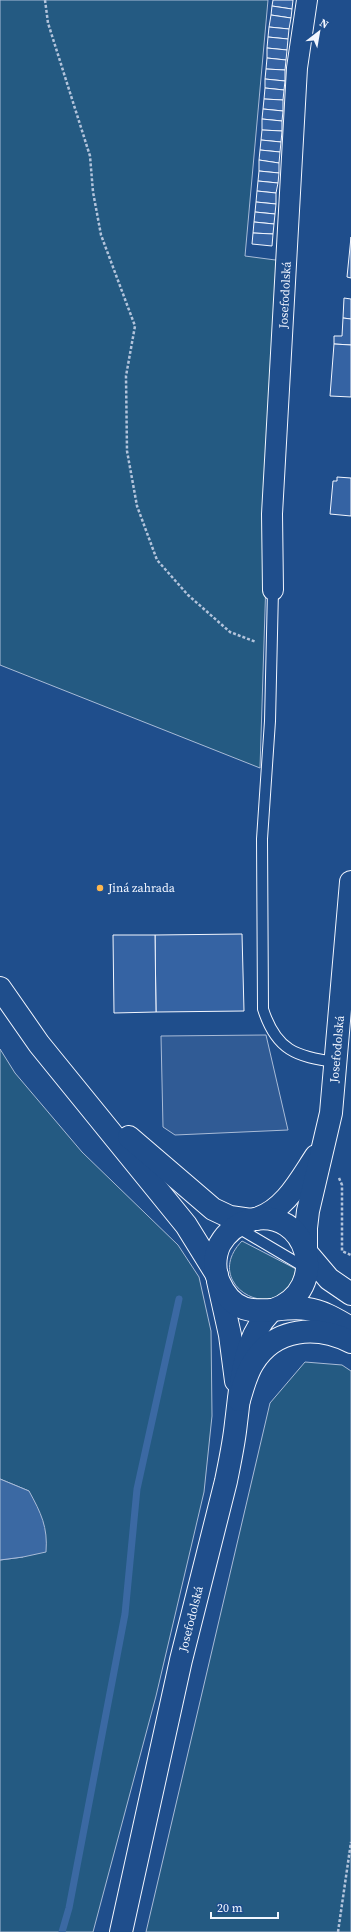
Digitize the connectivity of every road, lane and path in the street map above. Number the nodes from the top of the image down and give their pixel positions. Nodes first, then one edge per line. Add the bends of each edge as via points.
1 (45, 0) edge
2 (307, 0) edge
3 (273, 590) joint
4 (272, 648) junction
5 (351, 882) edge
6 (0, 988) edge
7 (336, 1062) junction
8 (84, 1097) junction
9 (324, 1144) junction
10 (248, 1222) junction
11 (351, 1255) edge
12 (307, 1257) junction
13 (217, 1278) junction
14 (346, 1291) edge
15 (272, 1310) junction
16 (351, 1328) edge
17 (351, 1342) edge
18 (239, 1400) junction
19 (351, 1842) edge
20 (121, 1932) edge
21 (338, 1932) edge

1 - 4 path via 48,23 90,156 101,236 136,326 126,376 127,444 137,506 157,560 188,595 230,632
2 - 3 street, Josefodolská via 297,68 272,514
3 - 4 lane
4 - 7 lane via 262,839 263,1009 270,1029 283,1045 306,1058
5 - 7 main road, Josefodolská
6 - 8 main road via 39,1044
7 - 9 main road, Josefodolská via 331,1113
8 - 10 main road via 205,1203 230,1217
8 - 13 main road via 186,1225
9 - 10 main road, Josefodolská via 284,1201 271,1213
9 - 11 path via 342,1184 342,1251
9 - 12 main road, Josefodolská via 308,1210
10 - 12 main road via 275,1221 287,1226 301,1240
10 - 13 main road via 228,1233 220,1246 215,1264
12 - 14 main road
12 - 15 main road via 303,1287 288,1304
13 - 15 main road via 225,1294 239,1306 254,1311
13 - 18 main road via 230,1335
15 - 16 main road via 308,1309 327,1315
15 - 18 main road, Josefodolská via 254,1336 245,1362
17 - 18 main road via 328,1332 318,1331 297,1333 274,1342 254,1362
18 - 20 main road, Josefodolská via 233,1451 180,1660
19 - 21 path

